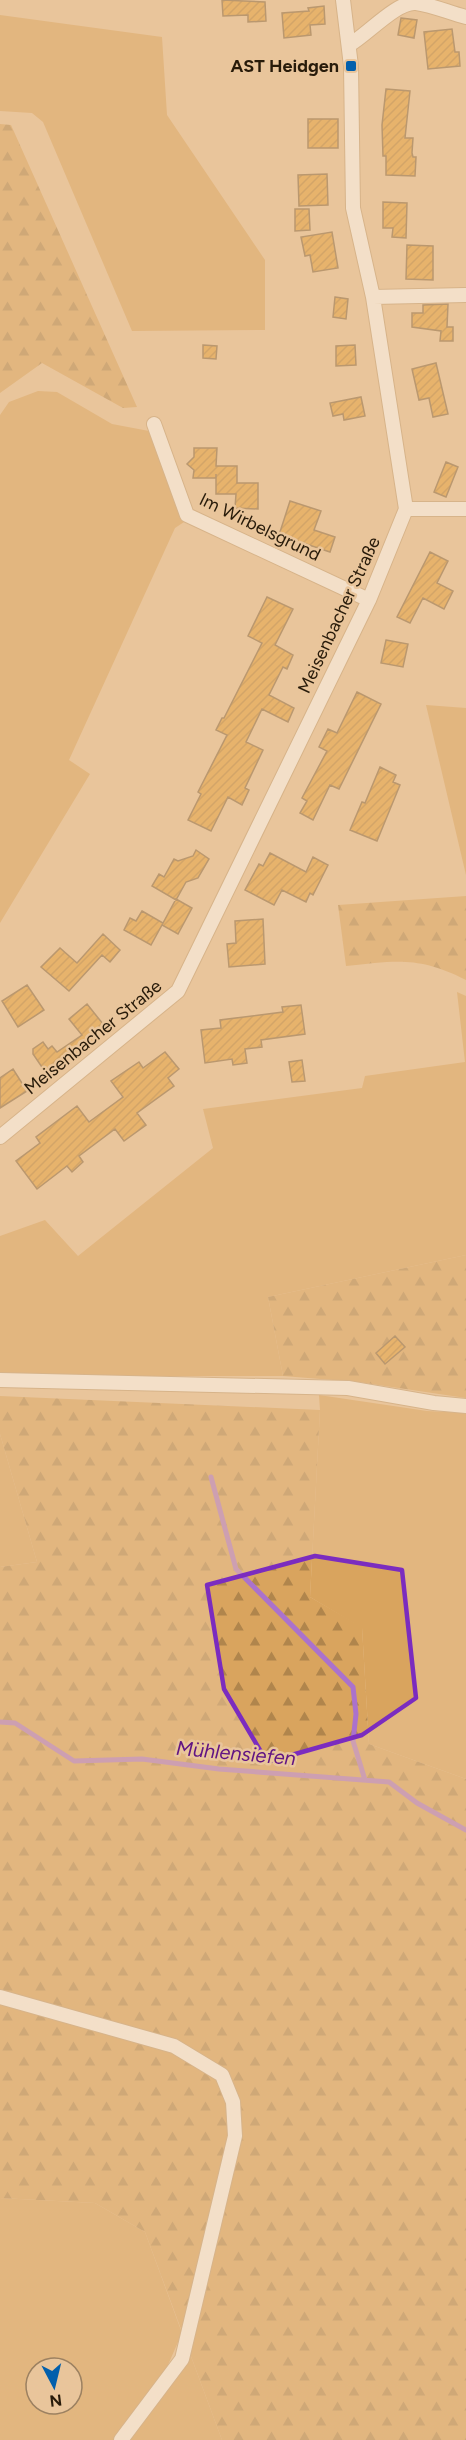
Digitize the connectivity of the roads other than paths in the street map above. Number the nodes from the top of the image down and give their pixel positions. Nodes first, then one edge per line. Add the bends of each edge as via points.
1 (343, 0) edge
2 (466, 17) edge
3 (349, 45) junction
4 (466, 295) edge
5 (373, 297) junction
6 (154, 424) dead end
7 (406, 509) junction
8 (466, 509) edge
9 (369, 600) junction
10 (0, 1137) edge
11 (0, 1380) edge
12 (466, 1406) edge
13 (0, 1997) edge
14 (121, 2440) edge

1 - 3 street
2 - 3 street via 414,3 401,5
3 - 5 street via 353,208
4 - 5 street
5 - 7 street
6 - 9 street, Im Wirbelsgrund via 187,515
7 - 8 street
7 - 9 street, Meisenbacher Straße
9 - 10 street, Meisenbacher Straße via 178,991
11 - 12 street via 348,1388
13 - 14 street via 174,2046 222,2075 233,2102 235,2136 182,2359

